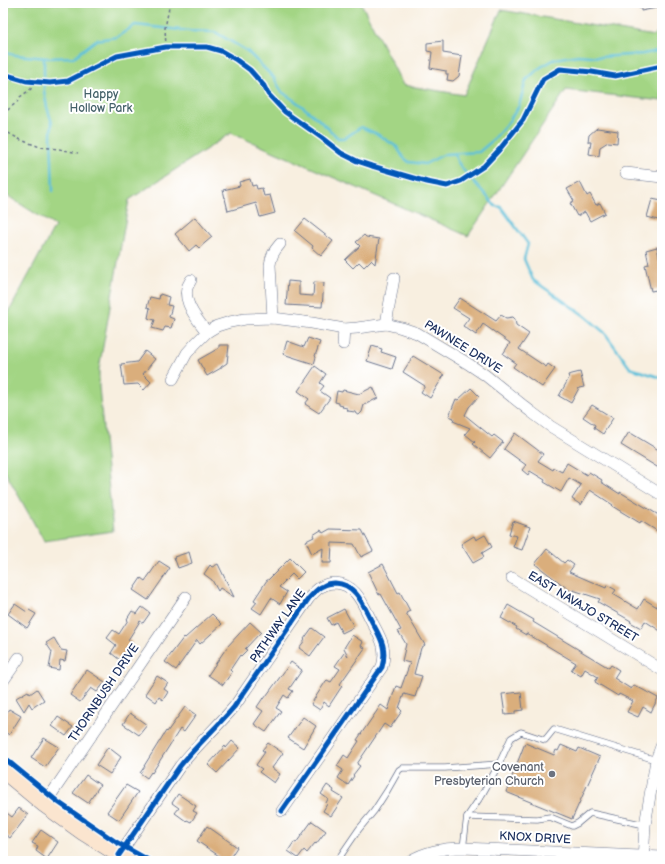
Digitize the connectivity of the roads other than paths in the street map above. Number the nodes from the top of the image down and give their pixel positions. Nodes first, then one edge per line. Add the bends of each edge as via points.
1 (626, 173) dead end
2 (662, 177) edge
3 (280, 244) dead end
4 (394, 278) dead end
5 (192, 280) dead end
6 (273, 318) junction
7 (386, 324) junction
8 (344, 329) junction
9 (207, 332) junction
10 (343, 344) dead end
11 (173, 379) dead end
12 (662, 495) edge
13 (512, 578) dead end
14 (186, 597) dead end
15 (19, 658) dead end
16 (662, 670) edge
17 (3, 681) edge
18 (662, 744) edge
19 (656, 760) junction
20 (499, 764) junction
21 (3, 771) edge
22 (44, 805) junction
23 (282, 811) dead end
24 (467, 817) junction
25 (645, 825) junction
26 (463, 848) junction
27 (662, 857) edge
28 (123, 858) edge
29 (644, 859) edge
30 (337, 861) edge
31 (410, 861) edge

1 - 2 street
3 - 6 street via 271,258 270,265
4 - 7 street
5 - 9 street via 187,290 187,298 196,318
6 - 8 street, PAWNEE DRIVE
6 - 9 street, PAWNEE DRIVE via 230,322
7 - 8 street, PAWNEE DRIVE
7 - 12 street, PAWNEE DRIVE via 417,333 467,363 550,426
8 - 10 street
9 - 11 street, PAWNEE DRIVE via 187,353
13 - 16 street, EAST NAVAJO STREET
14 - 22 street, THORNBUSH DRIVE
15 - 17 street
18 - 19 street
19 - 20 lane via 554,729 545,740 521,732 511,738
19 - 25 street
20 - 24 lane
20 - 30 lane via 402,768
21 - 22 main road
22 - 28 main road
23 - 28 street, PATHWAY LANE via 382,667 384,659 382,642 361,600 348,586 339,583 323,585 309,598 234,707 180,766
24 - 25 lane via 550,817 572,826 590,813
24 - 26 lane
25 - 29 street
26 - 29 street, KNOX DRIVE
26 - 31 street, KNOX DRIVE via 434,851
27 - 29 street, KNOX DRIVE

